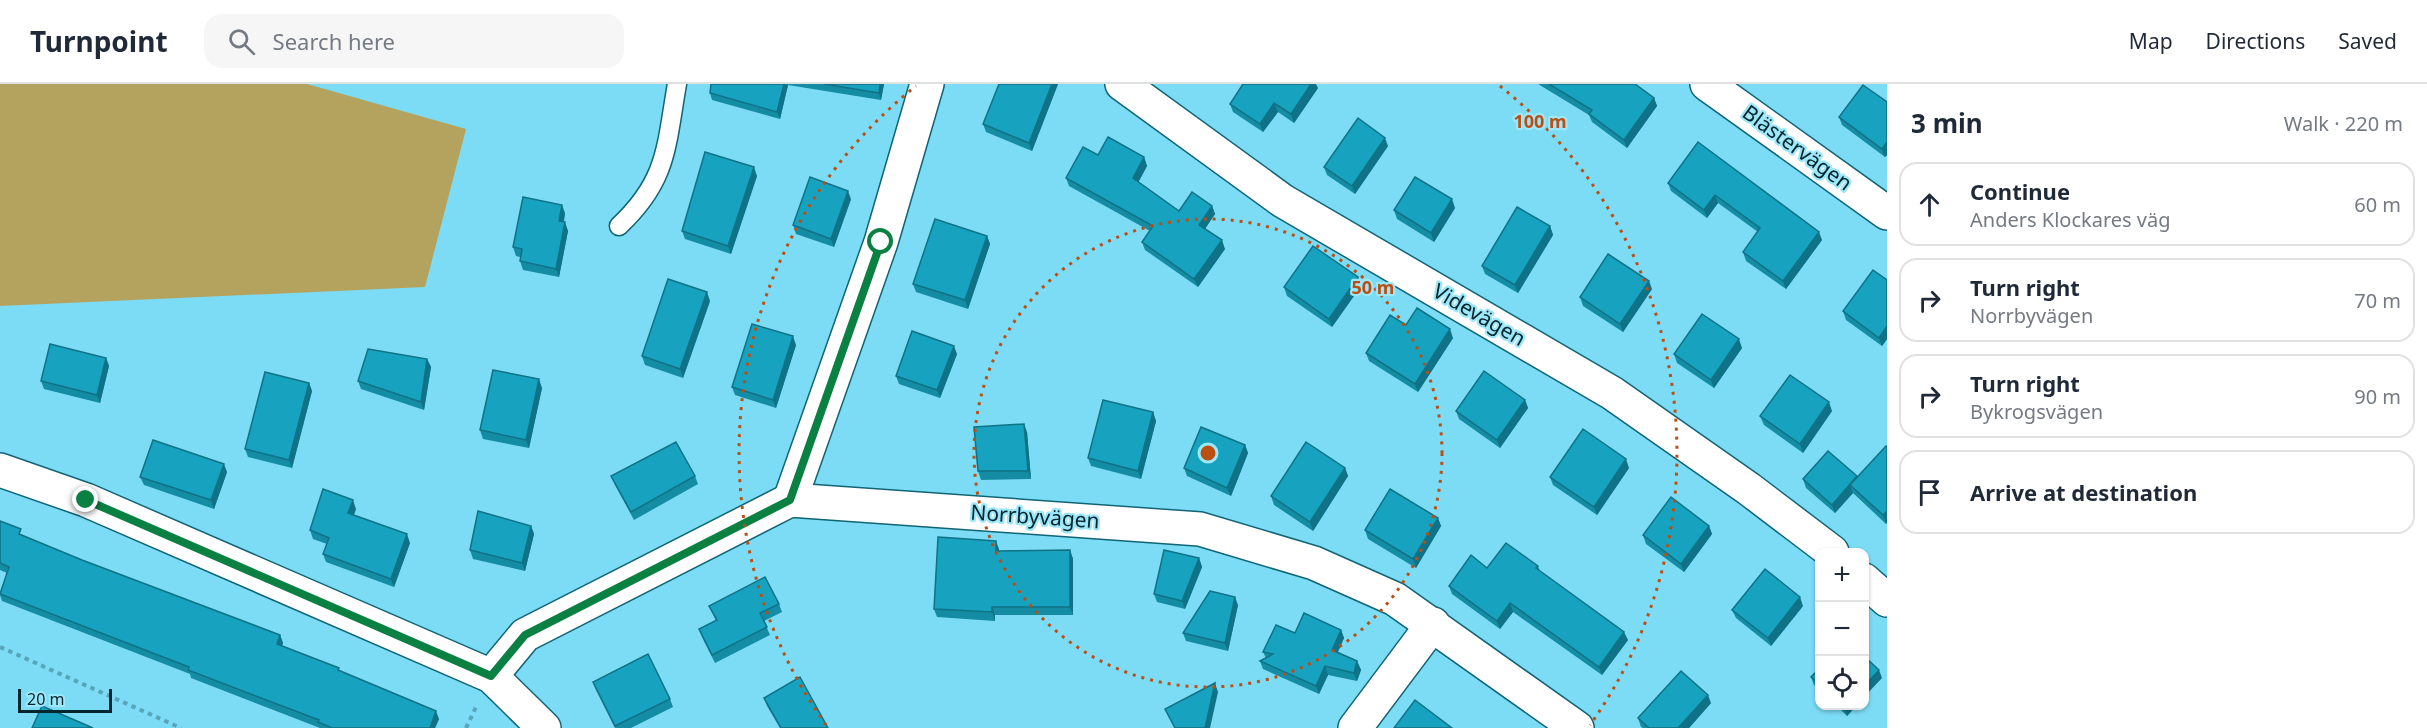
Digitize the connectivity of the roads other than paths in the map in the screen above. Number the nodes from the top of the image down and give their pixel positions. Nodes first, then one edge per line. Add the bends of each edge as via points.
1 (677, 84) edge
2 (927, 84) edge
3 (1122, 84) edge
4 (1707, 84) edge
5 (1887, 213) edge
6 (619, 226) dead end
7 (0, 470) edge
8 (790, 500) junction
9 (1827, 548) edge
10 (1869, 584) edge
11 (1887, 600) edge
12 (1433, 624) junction
13 (491, 676) junction
14 (544, 728) edge
15 (1355, 728) edge
16 (1577, 728) edge

1 - 6 lane via 663,165 641,205
2 - 8 street via 881,242
3 - 9 street, Videvägen via 1283,201 1612,393
4 - 5 street, Blästervägen
7 - 13 street via 86,500
8 - 12 street, Norrbyvägen via 1200,529 1314,563 1395,599
8 - 13 street via 525,635
10 - 11 street
12 - 15 street
12 - 16 street, Norrbyvägen
13 - 14 street

